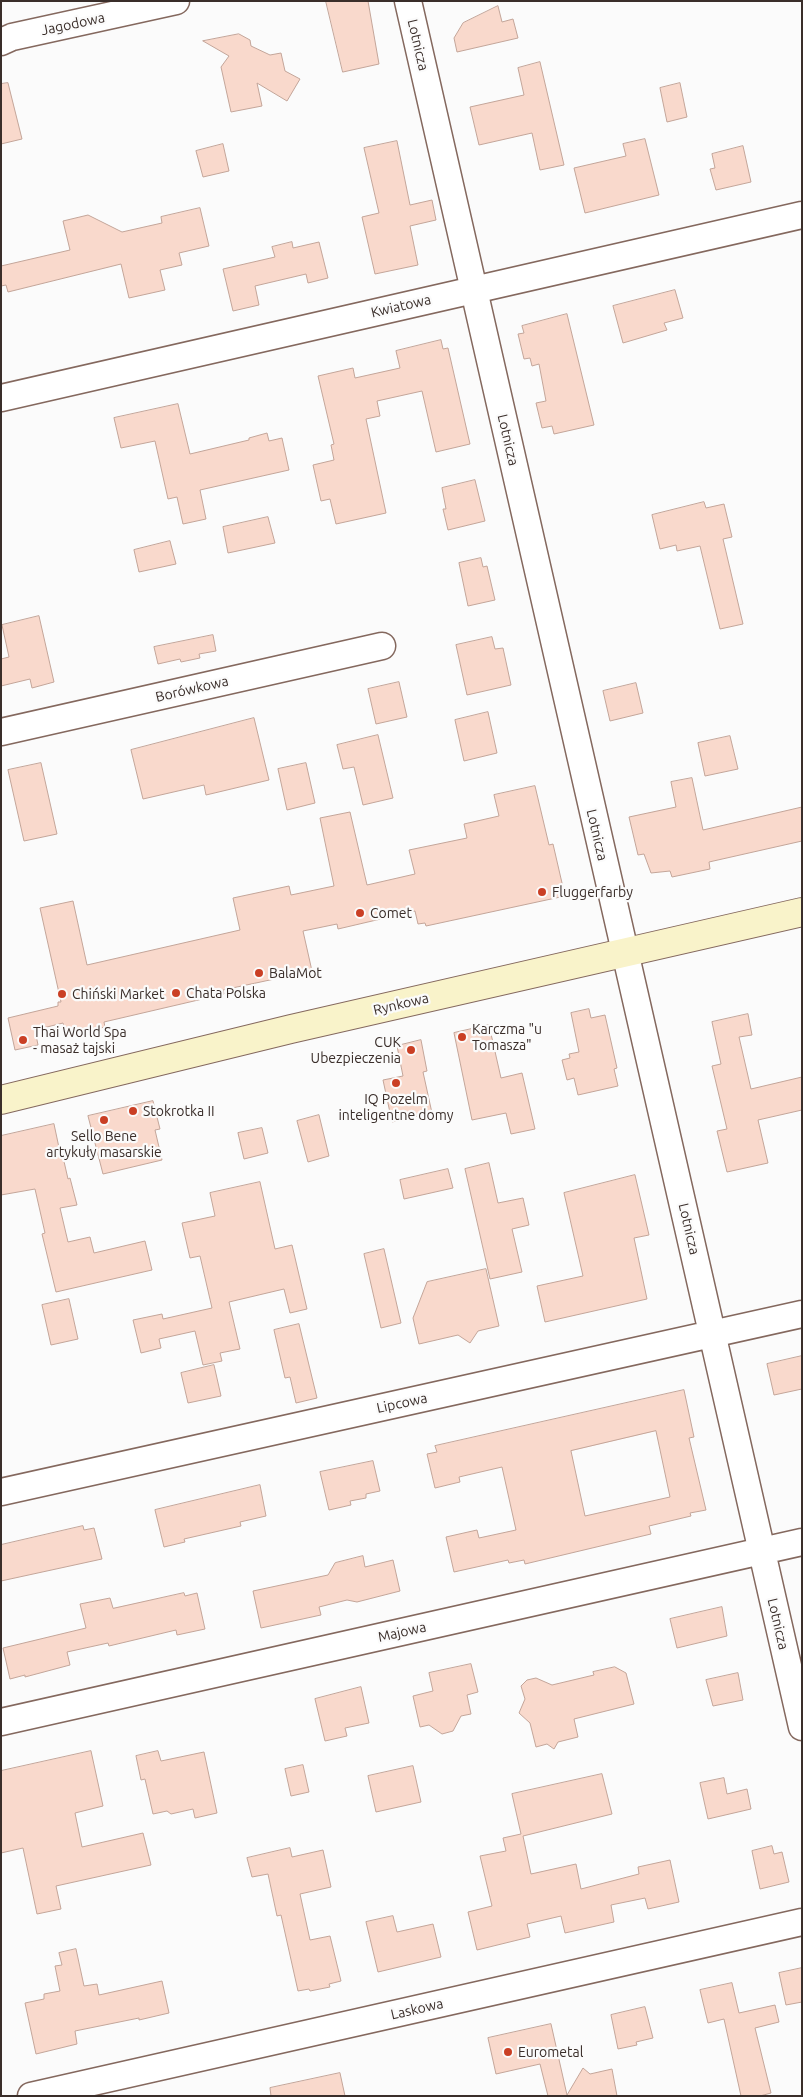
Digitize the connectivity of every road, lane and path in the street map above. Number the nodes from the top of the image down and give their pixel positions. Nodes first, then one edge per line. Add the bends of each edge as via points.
1 (176, 1) edge
2 (408, 1) edge
3 (1, 42) edge
4 (802, 215) edge
5 (473, 289) junction
6 (1, 398) edge
7 (382, 646) dead end
8 (1, 732) edge
9 (802, 912) edge
10 (626, 953) junction
11 (1, 1100) edge
12 (802, 1314) edge
13 (712, 1335) junction
14 (1, 1492) edge
15 (802, 1542) edge
16 (762, 1551) junction
17 (1, 1722) edge
18 (802, 1727) edge
19 (802, 1922) edge
20 (31, 2096) edge

1 - 3 street, Jagodowa
2 - 5 street, Lotnicza
4 - 5 street, Kwiatowa
5 - 6 street, Kwiatowa
5 - 10 street, Lotnicza
7 - 8 street, Borówkowa
9 - 10 street, Rynkowa
10 - 11 street, Rynkowa via 291,1029
10 - 13 street, Lotnicza
12 - 13 street, Lipcowa
13 - 14 street, Lipcowa
13 - 16 street, Lotnicza
15 - 16 street, Majowa
16 - 17 street, Majowa
16 - 18 street, Lotnicza
19 - 20 street, Laskowa

